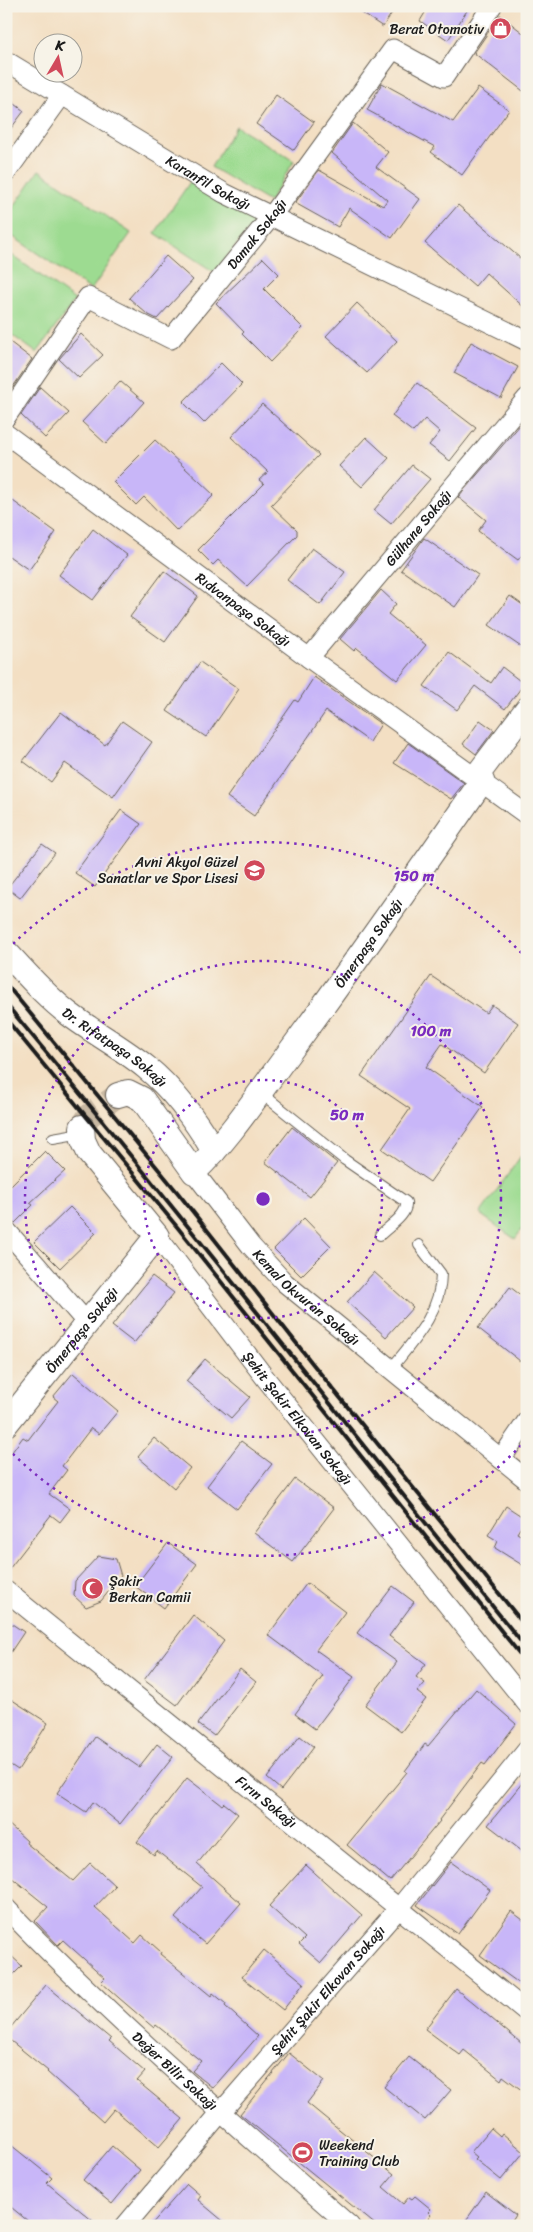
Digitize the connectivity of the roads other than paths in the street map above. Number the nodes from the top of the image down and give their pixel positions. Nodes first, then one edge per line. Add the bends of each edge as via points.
1 (492, 6) edge
2 (6, 61) edge
3 (62, 95) junction
4 (6, 173) edge
5 (271, 217) junction
6 (527, 341) edge
7 (527, 398) edge
8 (6, 417) edge
9 (6, 434) edge
10 (309, 658) junction
11 (527, 709) edge
12 (482, 781) junction
13 (527, 815) edge
14 (6, 952) edge
15 (260, 1092) junction
16 (118, 1095) tunnel mouth
17 (82, 1130) joint
18 (53, 1138) dead end
19 (214, 1151) junction
20 (194, 1172) junction
21 (6, 1230) edge
22 (380, 1235) dead end
23 (157, 1236) junction
24 (418, 1245) dead end
25 (87, 1323) junction
26 (390, 1370) junction
27 (527, 1421) edge
28 (6, 1424) edge
29 (501, 1460) junction
30 (527, 1480) edge
31 (6, 1590) edge
32 (527, 1704) edge
33 (527, 1750) edge
34 (6, 1908) edge
35 (399, 1908) junction
36 (527, 2012) edge
37 (221, 2112) junction
38 (125, 2226) edge
39 (350, 2226) edge

1 - 5 street, Damak Sokağı via 444,77 393,49
2 - 3 street, Karanfil Sokağı
3 - 4 street
3 - 5 street, Karanfil Sokağı via 224,193
5 - 6 street, Karanfil Sokağı
5 - 8 street, Damak Sokağı via 171,338 88,297
7 - 10 street, Gülhane Sokağı
9 - 10 street, Rıdvanpaşa Sokağı
10 - 12 street, Rıdvanpaşa Sokağı
11 - 12 street, Ömerpaşa Sokağı via 478,774
12 - 13 street, Rıdvanpaşa Sokağı
12 - 15 street, Ömerpaşa Sokağı
14 - 19 street, Dr. Rıfatpaşa Sokağı via 68,1013 158,1077 191,1115
15 - 19 street, Ömerpaşa Sokağı
15 - 22 lane via 345,1160 406,1202 406,1210
16 - 20 street, Kemal Okvuran Sokağı via 128,1092 142,1099
17 - 18 lane
17 - 23 street, Şehit Şakir Elkovan Sokağı via 84,1144 93,1158
19 - 20 street, Ömerpaşa Sokağı
20 - 26 street, Kemal Okvuran Sokağı via 270,1268
21 - 25 street
23 - 25 street, Ömerpaşa Sokağı
23 - 32 street, Şehit Şakir Elkovan Sokağı via 275,1391
24 - 26 lane via 441,1274 438,1299 424,1326
25 - 28 street, Ömerpaşa Sokağı
26 - 29 street, Kemal Okvuran Sokağı
27 - 29 street
29 - 30 street, Kemal Okvuran Sokağı
31 - 35 street, Fırın Sokağı
33 - 35 street, Şehit Şakir Elkovan Sokağı
34 - 37 street, Değer Bilir Sokağı
35 - 36 street, Fırın Sokağı
35 - 37 street, Şehit Şakir Elkovan Sokağı
37 - 38 street, Şehit Şakir Elkovan Sokağı
37 - 39 street, Değer Bilir Sokağı

